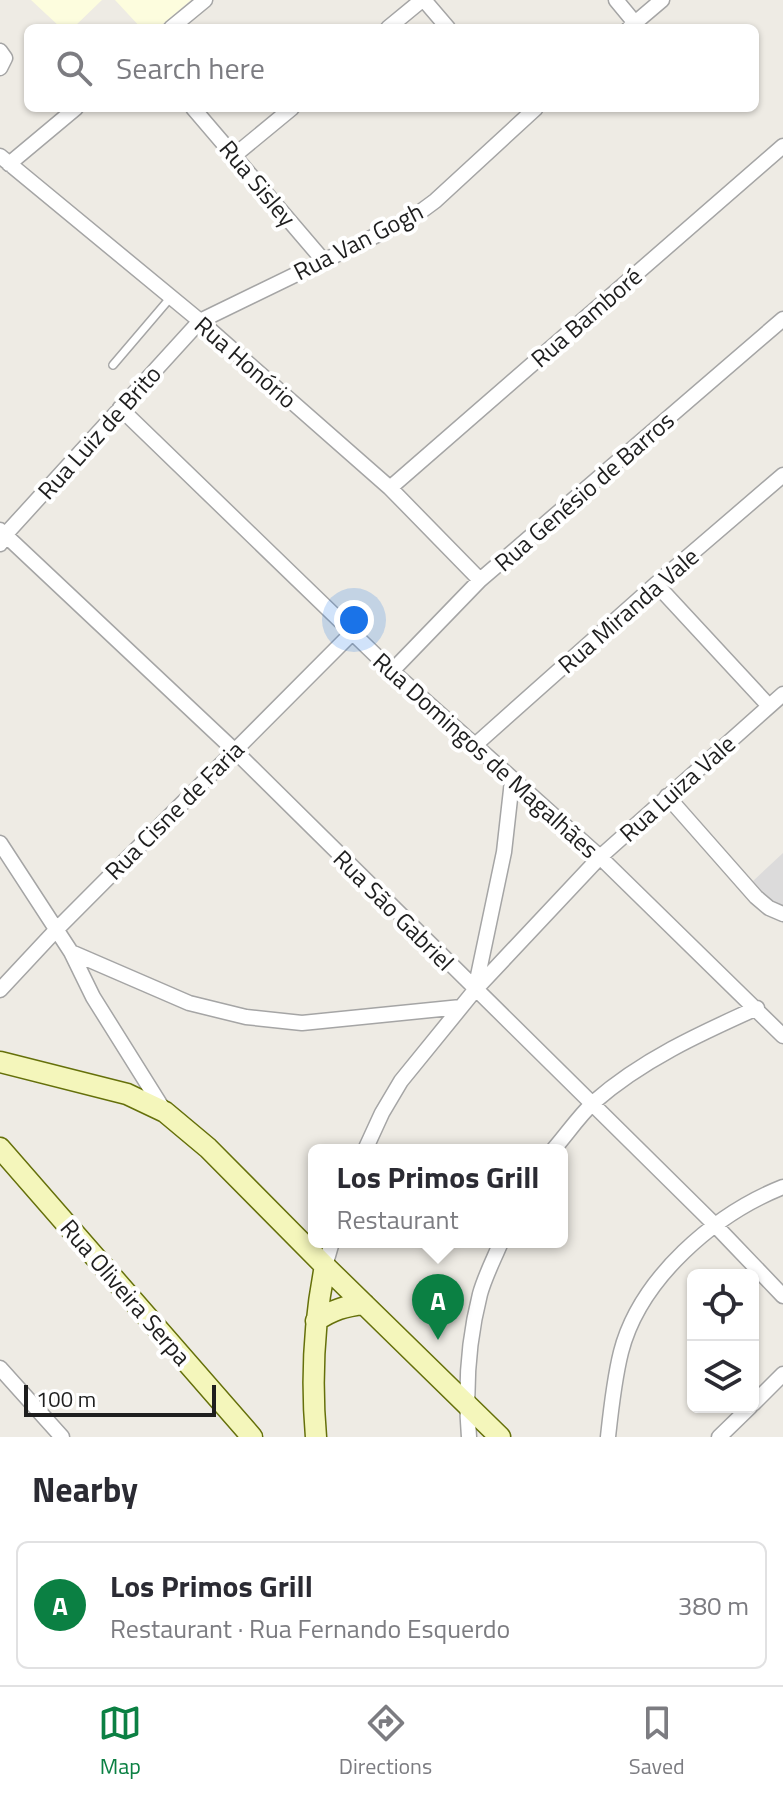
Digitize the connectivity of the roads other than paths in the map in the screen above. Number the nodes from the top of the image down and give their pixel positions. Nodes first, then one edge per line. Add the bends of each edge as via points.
1 (205, 0) edge
2 (423, 0) edge
3 (616, 0) edge
4 (662, 0) edge
5 (176, 24) edge
6 (393, 24) edge
7 (444, 24) edge
8 (631, 24) edge
9 (633, 24) edge
10 (0, 51) edge
11 (0, 68) edge
12 (71, 112) edge
13 (197, 112) edge
14 (287, 112) edge
15 (525, 112) edge
16 (783, 146) edge
17 (235, 155) junction
18 (5, 160) edge
19 (323, 260) junction
20 (171, 297) junction
21 (783, 319) edge
22 (200, 321) junction
23 (113, 365) dead end
24 (120, 408) junction
25 (783, 475) edge
26 (390, 488) junction
27 (2, 536) edge
28 (480, 580) junction
29 (656, 584) junction
30 (352, 633) junction
31 (392, 671) junction
32 (783, 694) edge
33 (769, 706) junction
34 (474, 746) junction
35 (234, 750) junction
36 (512, 781) junction
37 (667, 796) junction
38 (0, 843) edge
39 (600, 857) junction
40 (783, 914) edge
41 (56, 930) junction
42 (71, 952) junction
43 (0, 990) edge
44 (475, 990) junction
45 (461, 1007) junction
46 (757, 1008) junction
47 (783, 1036) edge
48 (134, 1059) junction
49 (0, 1062) edge
50 (117, 1091) junction
51 (593, 1104) junction
52 (165, 1112) junction
53 (368, 1144) edge
54 (558, 1144) edge
55 (0, 1148) edge
56 (783, 1187) edge
57 (714, 1224) junction
58 (330, 1248) edge
59 (499, 1248) edge
60 (325, 1266) junction
61 (783, 1296) edge
62 (364, 1304) junction
63 (316, 1321) junction
64 (0, 1368) edge
65 (783, 1374) edge
66 (759, 1397) edge
67 (466, 1404) junction
68 (743, 1413) edge
69 (62, 1437) edge
70 (252, 1437) edge
71 (316, 1437) edge
72 (469, 1437) edge
73 (500, 1437) edge
74 (608, 1437) edge
75 (719, 1437) edge

1 - 5 street
2 - 6 street
2 - 7 street
3 - 8 street
4 - 9 street
10 - 11 street via 5,58
12 - 18 street
13 - 17 street, Rua Sisley
14 - 17 street
15 - 19 street, Rua Van Gogh via 412,218
16 - 26 street, Rua Bamboré
17 - 19 street, Rua Sisley
18 - 20 street, Rua Honório
19 - 22 street, Rua Van Gogh
20 - 22 street, Rua Honório
20 - 23 lane
21 - 28 street, Rua Genésio de Barros
22 - 24 street, Rua Luiz de Brito
22 - 26 street, Rua Honório
24 - 27 street, Rua Luiz de Brito
24 - 30 street, Rua Domingos de Magalhães
25 - 29 street, Rua Miranda Vale
26 - 28 street, Rua Honório
27 - 35 street, Rua São Gabriel
28 - 31 street, Rua Genésio de Barros
29 - 33 street
29 - 34 street, Rua Miranda Vale
30 - 31 street, Rua Domingos de Magalhães
30 - 35 street, Rua Cisne de Faria
31 - 34 street, Rua Domingos de Magalhães
32 - 33 street, Rua Luiza Vale
33 - 37 street, Rua Luiza Vale
34 - 36 street, Rua Domingos de Magalhães
35 - 41 street, Rua Cisne de Faria
35 - 44 street, Rua São Gabriel
36 - 39 street, Rua Domingos de Magalhães
36 - 44 street via 504,852
37 - 39 street, Rua Luiza Vale
37 - 40 street via 756,897
38 - 41 street
39 - 44 street, Rua Luiza Vale
39 - 46 street, Rua Domingos de Magalhães
41 - 42 street
41 - 43 street, Rua Cisne de Faria
42 - 45 street via 189,1003 246,1017 302,1023
42 - 48 street
44 - 45 street, Rua Luiza Vale
44 - 51 street, Rua São Gabriel
45 - 53 street, Rua Luiza Vale via 401,1081
46 - 47 street, Rua Domingos de Magalhães
46 - 51 street via 657,1057
48 - 50 street via 133,1076
48 - 52 street
49 - 50 street
50 - 52 street
51 - 54 street
51 - 57 street, Rua São Gabriel
52 - 60 street
55 - 70 street, Rua Oliveira Serpa
56 - 57 street
57 - 61 street, Rua São Gabriel
57 - 74 street via 657,1281 637,1314 621,1349
58 - 60 street
59 - 67 street via 480,1293
60 - 62 street
60 - 63 street
62 - 63 street via 329,1311
62 - 67 street
63 - 71 street
64 - 69 street
65 - 66 street
67 - 72 street
67 - 73 street
68 - 75 street

